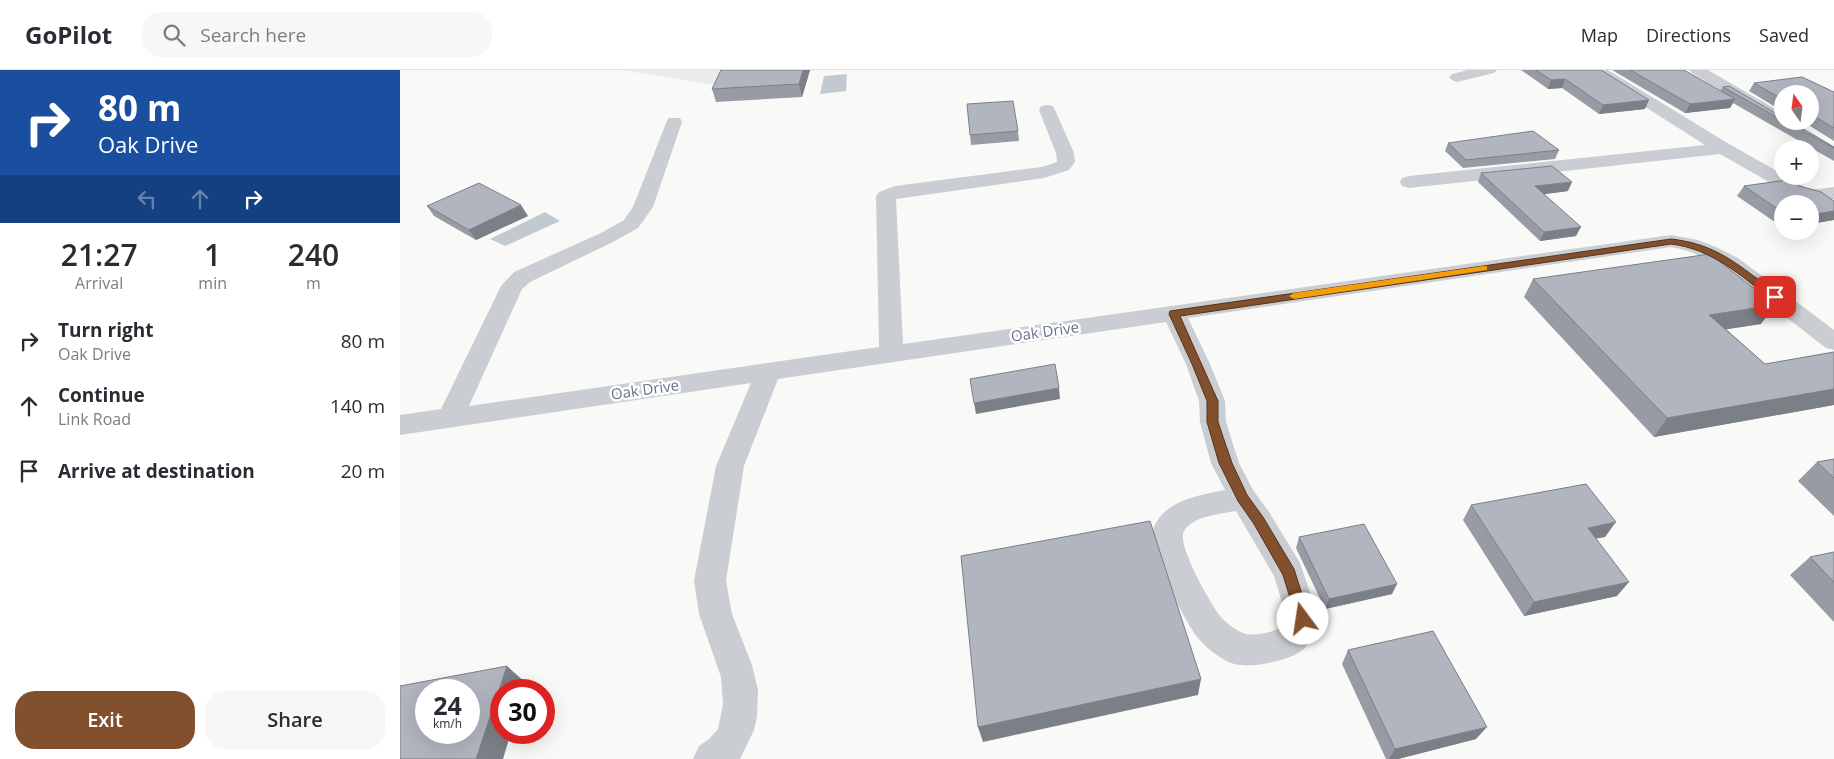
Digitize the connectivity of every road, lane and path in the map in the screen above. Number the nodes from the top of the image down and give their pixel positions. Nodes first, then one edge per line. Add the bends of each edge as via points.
1 (1489, 70) edge
2 (1597, 70) edge
3 (1697, 70) edge
4 (1457, 77) dead end
5 (1047, 110) dead end
6 (1774, 114) edge
7 (674, 122) dead end
8 (1723, 148) junction
9 (1409, 182) dead end
10 (1834, 193) edge
11 (1174, 314) junction
12 (1834, 342) edge
13 (892, 354) junction
14 (768, 372) junction
15 (450, 418) junction
16 (400, 425) edge
17 (1243, 498) junction
18 (712, 759) edge

1 - 4 street
2 - 8 street
3 - 6 street
5 - 13 street via 1065,153 1063,166 1044,172 895,192 886,196
7 - 15 street via 643,207 631,224 522,277 512,286
8 - 9 street
8 - 10 street via 1799,191 1814,195
11 - 12 street, Oak Drive via 1671,241 1710,251 1730,263
11 - 13 street, Oak Drive
11 - 17 street via 1212,401 1213,422 1223,455
13 - 14 street, Oak Drive
14 - 15 street, Oak Drive
14 - 18 street via 730,466 710,580 710,596 735,666 740,691 739,720 734,739 718,757
15 - 16 street, Oak Drive
17 - 17 street via 1198,507 1178,518 1168,529 1166,540 1185,586 1210,628 1237,649 1264,649 1287,643 1298,633 1303,619 1289,573

